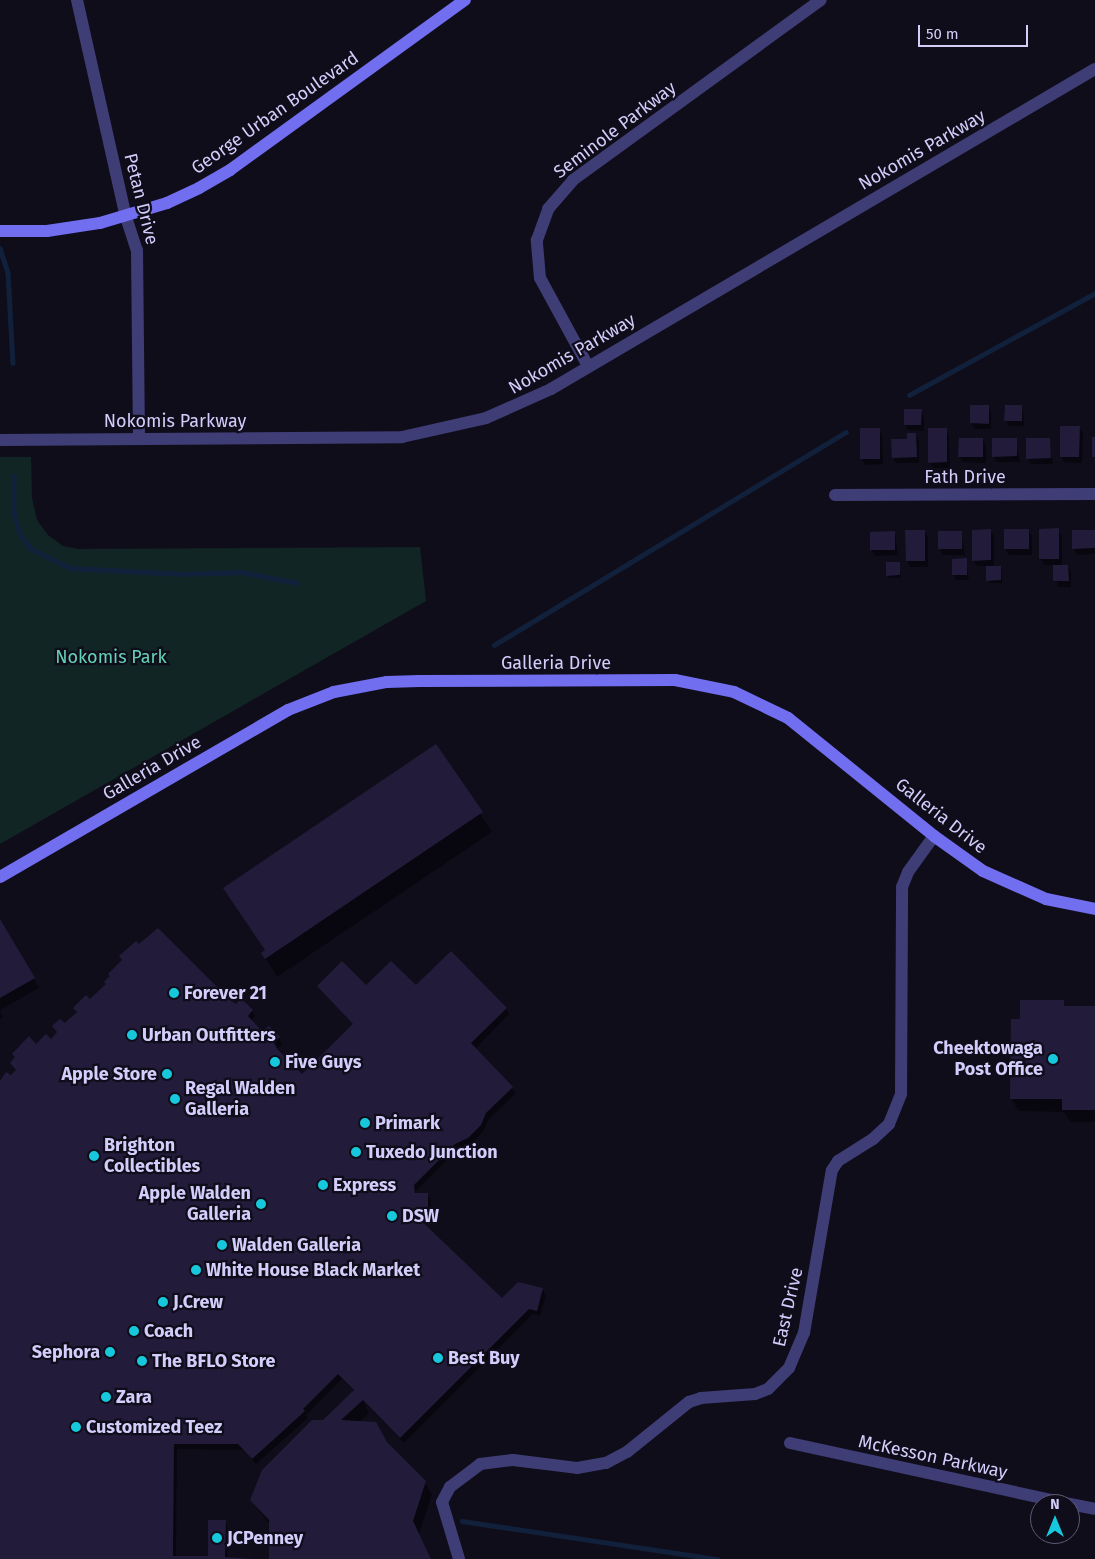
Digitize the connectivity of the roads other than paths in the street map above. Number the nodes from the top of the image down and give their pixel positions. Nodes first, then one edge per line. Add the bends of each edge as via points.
1 (77, 0) edge
2 (465, 0) edge
3 (821, 0) edge
4 (1095, 69) edge
5 (126, 217) junction
6 (0, 231) edge
7 (588, 366) junction
8 (139, 439) junction
9 (0, 440) edge
10 (1095, 494) edge
11 (836, 495) dead end
12 (934, 836) junction
13 (0, 877) edge
14 (1095, 909) edge
15 (790, 1443) dead end
16 (1030, 1495) edge
17 (1080, 1506) edge
18 (1095, 1510) edge
19 (460, 1559) edge

1 - 5 street, Petan Drive
2 - 5 street, George Urban Boulevard via 230,170 167,203
3 - 7 street, Seminole Parkway via 573,180 548,210 537,240 540,278
4 - 7 street, Nokomis Parkway
5 - 6 street, George Urban Boulevard via 60,230
5 - 8 street, Petan Drive via 137,250
7 - 8 street, Nokomis Parkway via 526,403 444,430 402,437
8 - 9 street, Nokomis Parkway
10 - 11 street, Fath Drive
12 - 13 street, Galleria Drive via 795,723 734,692 675,680 387,682 334,692 288,710
12 - 14 street, Galleria Drive via 1007,884 1046,899
12 - 19 street, East Drive via 908,872 902,887 902,1071 897,1110 879,1134 851,1151 832,1170 804,1332 789,1368 768,1389 755,1394 701,1398 689,1402 627,1452 606,1463 577,1468 513,1460 480,1464 450,1487 442,1502
15 - 16 street, McKesson Parkway
17 - 18 street, McKesson Parkway

